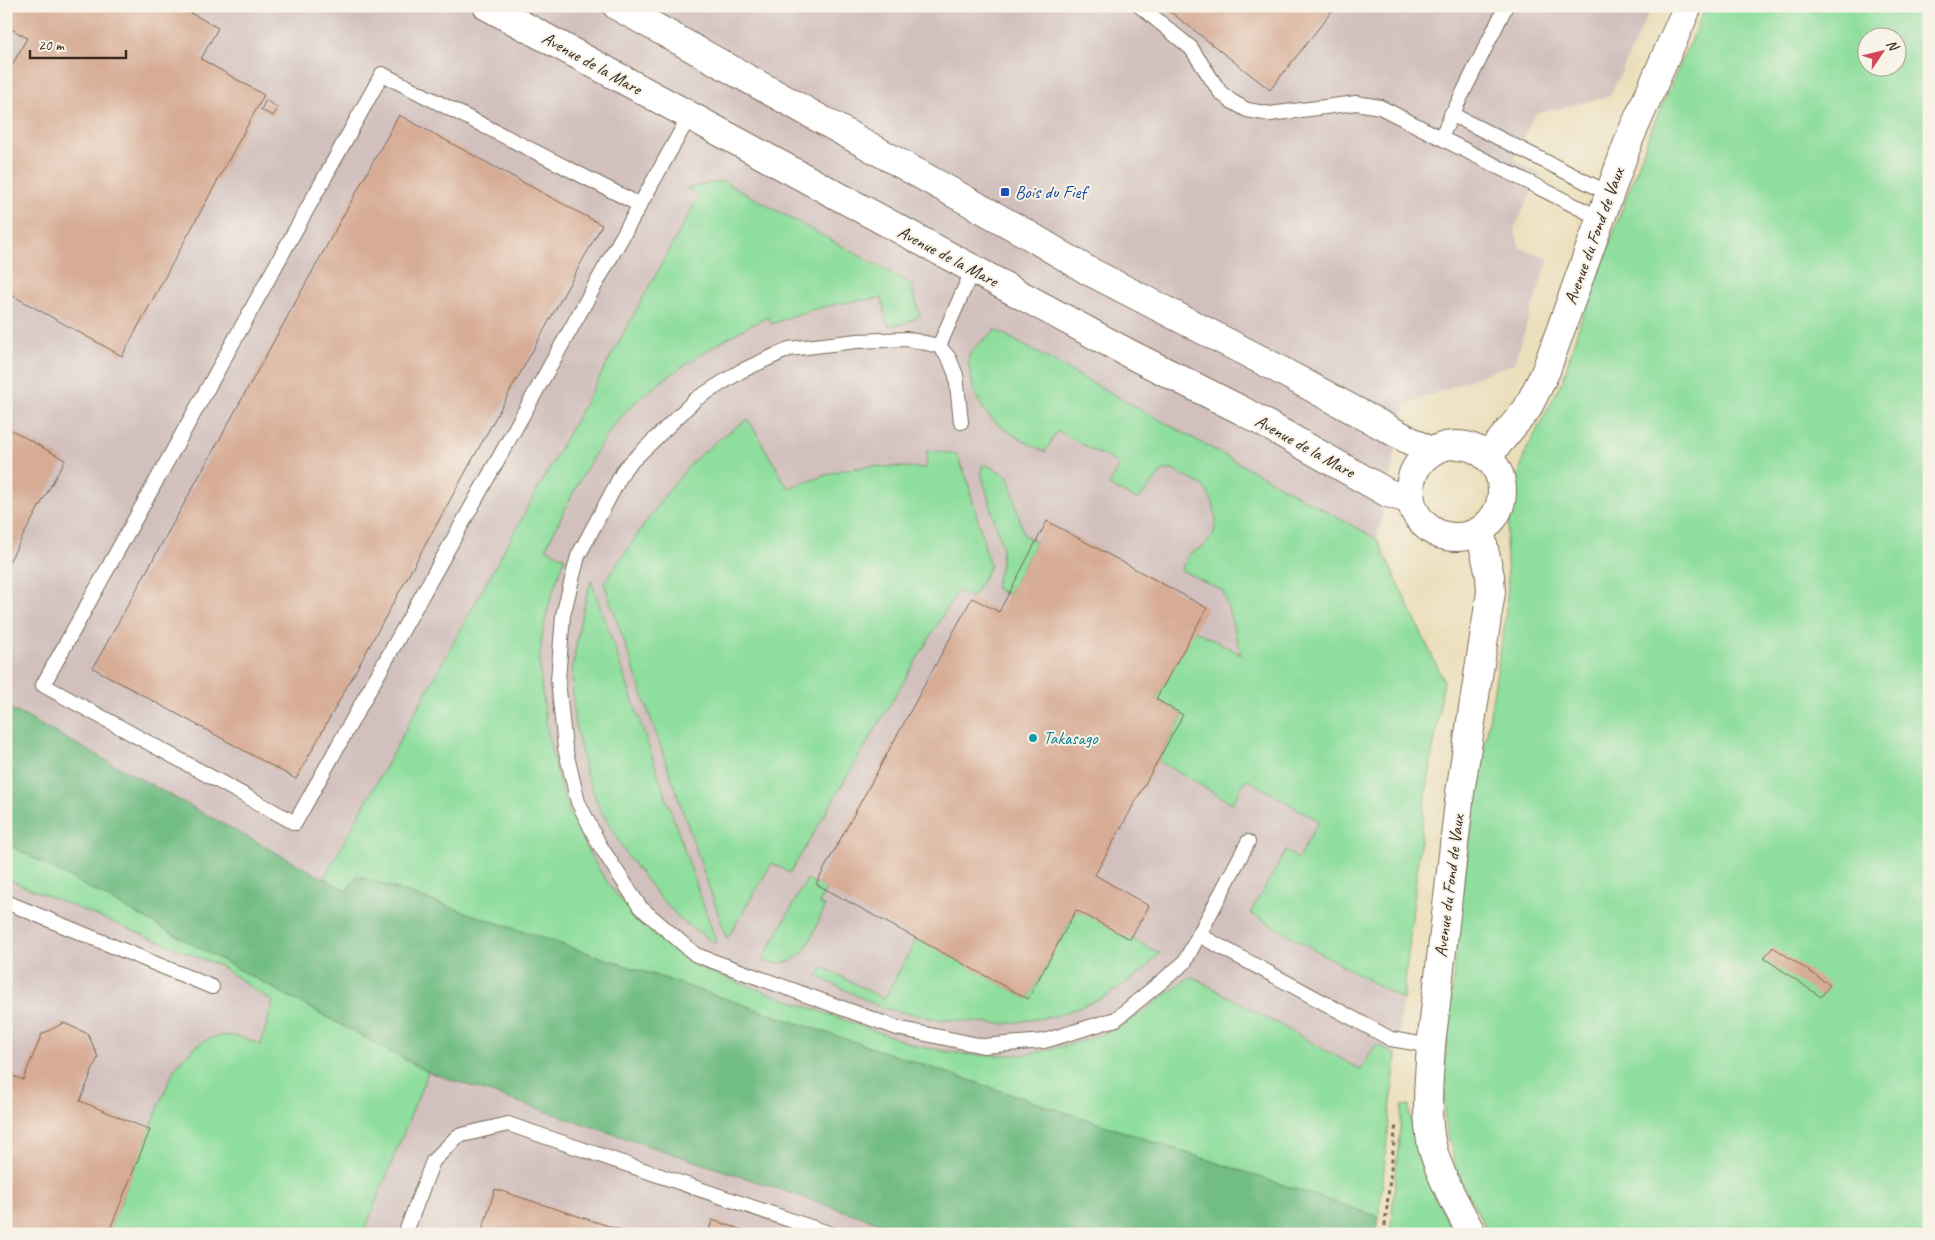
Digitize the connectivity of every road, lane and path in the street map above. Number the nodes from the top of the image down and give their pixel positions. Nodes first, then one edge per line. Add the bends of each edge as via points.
1 (487, 6) edge
2 (617, 6) edge
3 (1140, 6) edge
4 (1506, 6) edge
5 (1688, 6) edge
6 (1451, 114) junction
7 (689, 117) junction
8 (1441, 137) junction
9 (640, 205) junction
10 (1604, 206) junction
11 (973, 269) junction
12 (939, 346) junction
13 (961, 422) dead end
14 (1431, 452) junction
15 (1487, 457) junction
16 (1411, 500) junction
17 (1480, 531) junction
18 (1248, 842) dead end
19 (6, 902) edge
20 (1199, 935) junction
21 (212, 986) dead end
22 (1430, 1046) junction
23 (1396, 1122) dead end
24 (405, 1234) edge
25 (831, 1234) edge
26 (1384, 1234) edge
27 (1472, 1234) edge

1 - 7 street, Avenue de la Mare
2 - 14 street via 1087,270
3 - 8 lane via 1191,48 1220,92 1247,110 1270,114 1356,103 1380,107
4 - 6 lane
5 - 10 street, Avenue du Fond de Vaux via 1630,137
6 - 8 lane
6 - 10 lane
7 - 9 lane
7 - 11 street, Avenue de la Mare
8 - 10 lane
9 - 9 lane via 295,823 43,685 382,74
10 - 15 street, Avenue du Fond de Vaux via 1545,373 1527,409
11 - 12 lane
11 - 16 street, Avenue de la Mare via 1240,410 1388,493
12 - 13 lane via 949,358 956,375
12 - 20 lane via 908,339 789,349 741,371 696,399 625,468 578,556 563,615 558,680 565,748 578,802 599,844 640,907 696,955 897,1028 983,1046 1044,1041 1116,1020 1184,963
14 - 15 street via 1446,446 1462,445
14 - 16 street via 1413,475
15 - 17 street via 1502,483 1500,504 1492,521
16 - 17 street via 1419,518 1440,535 1456,538
17 - 22 street, Avenue du Fond de Vaux via 1491,592 1460,793
18 - 20 lane
19 - 21 lane
20 - 22 lane via 1391,1039
22 - 27 street, Avenue du Fond de Vaux via 1428,1086 1432,1145 1438,1166
23 - 26 path
24 - 25 lane via 433,1160 458,1136 508,1124

